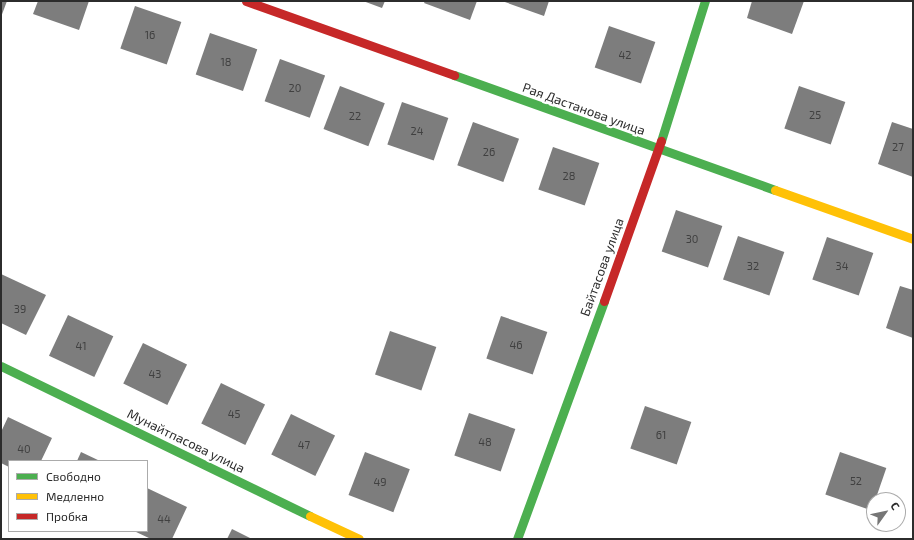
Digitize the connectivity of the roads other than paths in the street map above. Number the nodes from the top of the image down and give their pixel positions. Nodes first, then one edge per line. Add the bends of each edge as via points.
1 (246, 1) edge
2 (705, 1) edge
3 (659, 149) junction
4 (913, 240) edge
5 (1, 366) edge
6 (359, 539) edge
7 (516, 539) edge

1 - 3 street, Рая Дастанова улица
2 - 3 street, Байтасова улица
3 - 4 street, Рая Дастанова улица
3 - 7 street, Байтасова улица
5 - 6 street, Мунайтпасова улица

